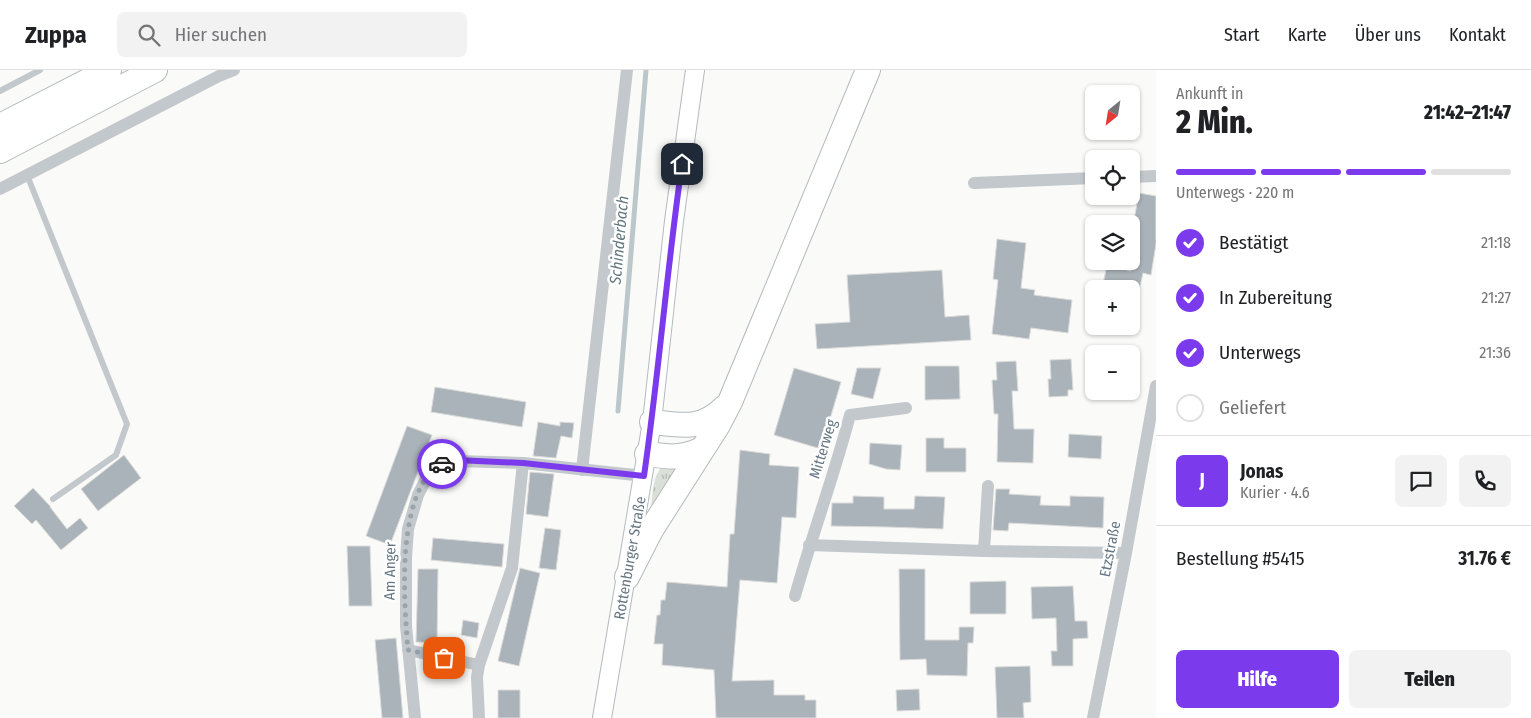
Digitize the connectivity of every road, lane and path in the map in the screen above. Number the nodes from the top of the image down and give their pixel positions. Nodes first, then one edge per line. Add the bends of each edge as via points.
1 (40, 70) edge
2 (109, 70) edge
3 (155, 70) edge
4 (234, 70) edge
5 (627, 70) edge
6 (695, 70) edge
7 (868, 70) edge
8 (0, 91) edge
9 (0, 126) edge
10 (0, 151) edge
11 (27, 175) junction
12 (1156, 176) edge
13 (1140, 177) edge
14 (1085, 178) edge
15 (974, 183) dead end
16 (2, 188) edge
17 (1156, 386) edge
18 (730, 402) junction
19 (906, 408) dead end
20 (652, 422) junction
21 (702, 450) junction
22 (523, 463) junction
23 (645, 465) junction
24 (582, 470) junction
25 (988, 486) dead end
26 (53, 499) dead end
27 (809, 545) junction
28 (984, 551) junction
29 (1126, 553) junction
30 (627, 577) junction
31 (795, 596) dead end
32 (408, 650) junction
33 (479, 665) junction
34 (414, 718) edge
35 (479, 718) edge
36 (602, 718) edge
37 (1093, 718) edge

1 - 8 lane
2 - 9 highway
3 - 10 highway
4 - 11 street
5 - 24 street
6 - 20 street, Rottenburger Straße via 674,221
7 - 18 highway
11 - 16 street
11 - 26 lane via 127,424 116,455
12 - 13 street
14 - 15 street
17 - 29 street, Etzstraße
18 - 20 highway via 702,423
18 - 21 highway
19 - 27 street, Mitterweg via 850,415
20 - 23 street, Rottenburger Straße
21 - 23 highway
21 - 30 highway via 651,530
22 - 24 street, Am Anger
22 - 32 street, Am Anger via 456,460 440,464 427,477 408,529
22 - 33 street via 512,568
23 - 24 street, Am Anger
23 - 30 street, Rottenburger Straße
25 - 28 street
27 - 28 street
27 - 31 street, Mitterweg
28 - 29 street
29 - 37 street, Etzstraße
30 - 36 street, Rottenburger Straße
32 - 33 street
32 - 34 street, Am Anger
33 - 35 street

